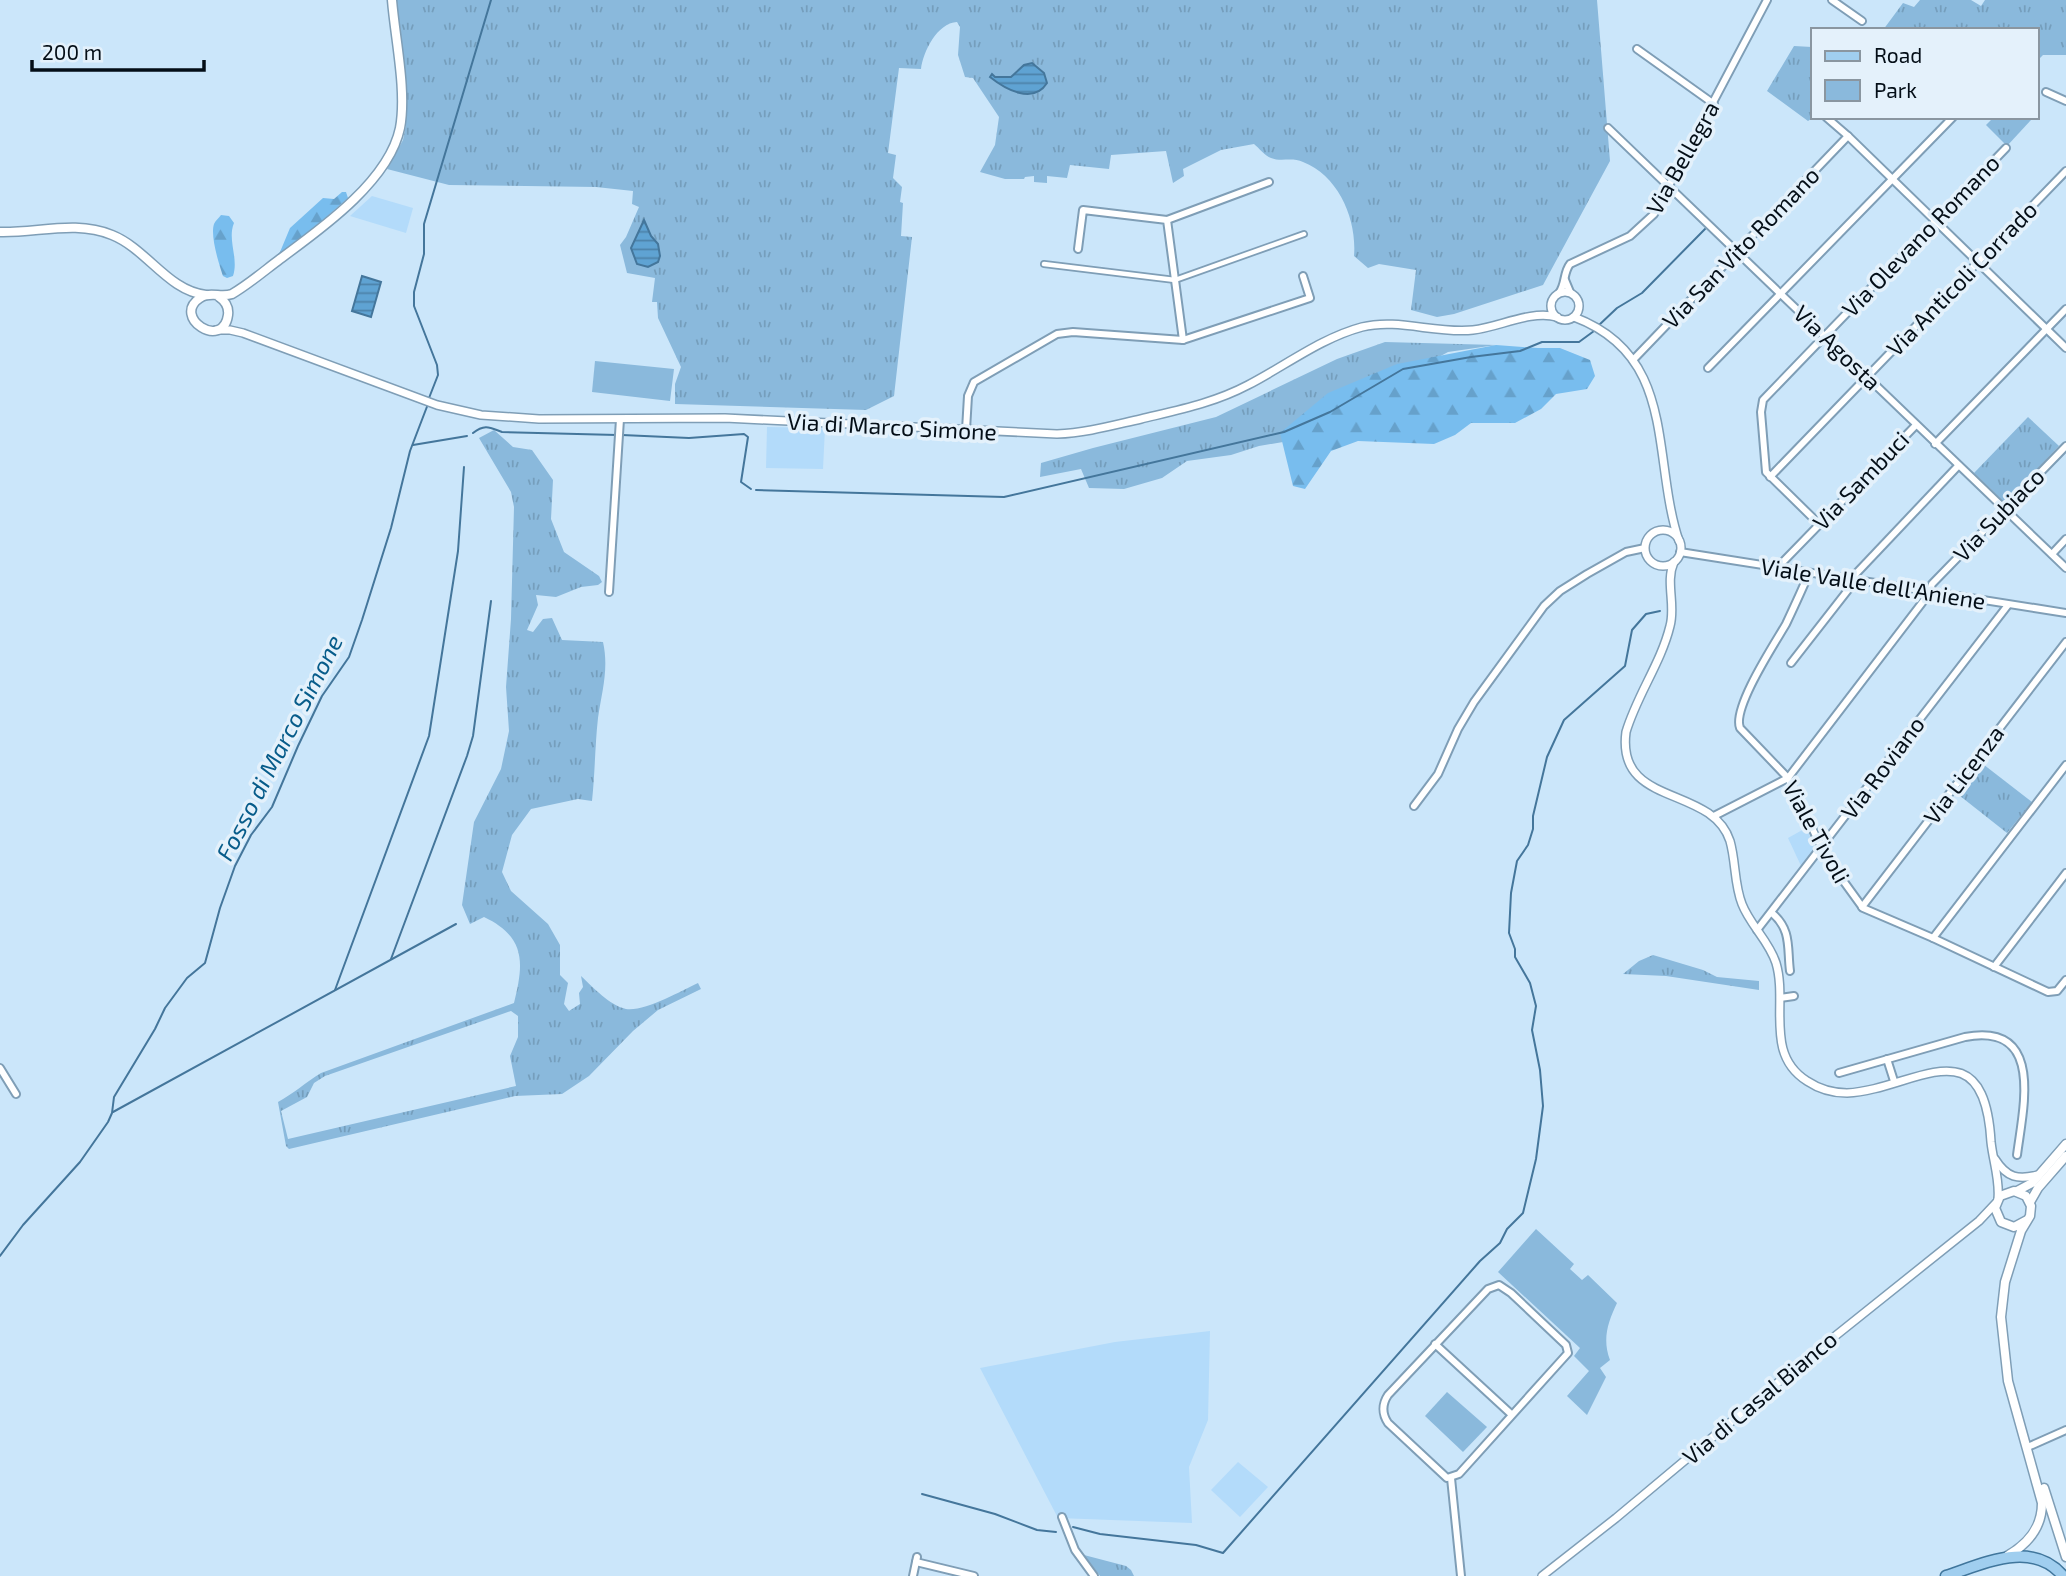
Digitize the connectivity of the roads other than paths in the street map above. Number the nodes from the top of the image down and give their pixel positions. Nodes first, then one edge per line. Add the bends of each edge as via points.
1 (391, 0) edge
2 (1832, 0) edge
3 (1766, 1) edge
4 (1862, 21) dead end
5 (1637, 49) dead end
6 (2046, 92) dead end
7 (2066, 101) edge
8 (1714, 104) junction
9 (1828, 119) edge
10 (1951, 119) edge
11 (1608, 128) dead end
12 (1848, 136) junction
13 (2006, 148) dead end
14 (2066, 171) edge
15 (1892, 178) junction
16 (1269, 182) dead end
17 (1670, 188) junction
18 (1167, 220) junction
19 (1936, 221) junction
20 (0, 232) edge
21 (1304, 234) dead end
22 (1078, 249) dead end
23 (1737, 251) junction
24 (1978, 262) junction
25 (1044, 264) dead end
26 (1303, 276) dead end
27 (1565, 279) junction
28 (1175, 280) junction
29 (175, 282) junction
30 (236, 292) junction
31 (1570, 292) junction
32 (1559, 293) junction
33 (1781, 294) junction
34 (206, 295) junction
35 (219, 297) junction
36 (1552, 300) junction
37 (1580, 305) junction
38 (227, 307) junction
39 (2066, 309) edge
40 (192, 310) junction
41 (1533, 316) junction
42 (1557, 317) junction
43 (1574, 317) junction
44 (228, 318) junction
45 (1593, 324) junction
46 (2047, 329) junction
47 (215, 330) junction
48 (243, 333) junction
49 (1824, 336) junction
50 (1183, 340) junction
51 (2066, 348) edge
52 (1633, 360) junction
53 (1708, 368) dead end
54 (1867, 377) junction
55 (620, 419) junction
56 (1916, 425) junction
57 (966, 430) junction
58 (1936, 444) junction
59 (2066, 446) edge
60 (1958, 466) junction
61 (1770, 477) junction
62 (1669, 506) junction
63 (2004, 510) junction
64 (1819, 524) junction
65 (1661, 530) junction
66 (2066, 539) edge
67 (1679, 541) junction
68 (1645, 548) junction
69 (1680, 552) junction
70 (2052, 554) junction
71 (1674, 562) junction
72 (1657, 565) junction
73 (1777, 568) junction
74 (2066, 568) edge
75 (1809, 573) junction
76 (1853, 580) junction
77 (1670, 582) junction
78 (608, 592) dead end
79 (1929, 592) junction
80 (2008, 605) junction
81 (2066, 613) edge
82 (2066, 642) edge
83 (1791, 663) dead end
84 (2066, 765) edge
85 (1788, 778) junction
86 (1414, 806) dead end
87 (1714, 816) junction
88 (1822, 849) junction
89 (2066, 873) edge
90 (1862, 907) junction
91 (1772, 913) junction
92 (1757, 930) junction
93 (1933, 938) junction
94 (1994, 967) junction
95 (1790, 971) dead end
96 (2066, 980) edge
97 (1794, 996) dead end
98 (1780, 998) junction
99 (1887, 1059) junction
100 (0, 1068) edge
101 (1839, 1073) dead end
102 (1894, 1081) junction
103 (16, 1094) dead end
104 (2066, 1144) edge
105 (1992, 1149) junction
106 (2017, 1155) dead end
107 (2066, 1156) edge
108 (1995, 1171) junction
109 (2038, 1175) junction
110 (2014, 1191) junction
111 (1997, 1201) junction
112 (2030, 1202) junction
113 (2027, 1220) junction
114 (1979, 1221) junction
115 (2005, 1224) junction
116 (2016, 1247) junction
117 (1435, 1344) junction
118 (1511, 1415) junction
119 (2066, 1430) edge
120 (2024, 1436) junction
121 (2030, 1446) junction
122 (1451, 1478) junction
123 (1062, 1517) dead end
124 (2066, 1557) edge
125 (2004, 1558) junction
126 (1461, 1575) edge
127 (913, 1576) edge
128 (974, 1576) edge
129 (1094, 1576) edge
130 (1542, 1576) edge
131 (1945, 1576) edge
132 (2063, 1576) edge

1 - 30 main road via 402,105 390,154 336,214
2 - 4 street
3 - 8 street, Via Bellegra
5 - 8 street
6 - 7 street
8 - 17 street, Via Bellegra
9 - 12 street
10 - 15 street
11 - 17 street, Via Agosta
12 - 15 street
12 - 23 street, Via San Vito Romano
13 - 19 street, Via Olevano Romano
14 - 24 street, Via Anticoli Corrado
15 - 19 street
15 - 33 street
16 - 18 street
17 - 23 street, Via Agosta
17 - 27 street, Via Bellegra via 1641,228 1574,261
18 - 22 street via 1083,210
18 - 28 street
19 - 24 street
19 - 49 street, Via Olevano Romano
20 - 29 main road via 96,229 122,239
21 - 28 street
23 - 33 street, Via Agosta
23 - 52 street, Via San Vito Romano
24 - 46 street
24 - 54 street, Via Anticoli Corrado
25 - 28 street
26 - 50 street via 1310,298
27 - 31 street
27 - 32 street, Via Bellegra
28 - 50 street
29 - 34 main road
29 - 40 main road
30 - 35 main road
30 - 38 main road
31 - 32 street
31 - 37 street
32 - 36 street
33 - 49 street, Via Agosta
33 - 53 street
34 - 35 main road
34 - 40 main road
35 - 38 main road
36 - 41 street, Via di Marco Simone
36 - 42 street
37 - 43 street
37 - 45 street
38 - 44 main road
39 - 46 street
40 - 47 main road via 198,326
41 - 42 street, Via di Marco Simone
41 - 57 street, Via di Marco Simone via 1465,331 1387,324 1363,327 1222,398 1094,430 1057,434
42 - 43 street
43 - 45 street
44 - 47 main road
44 - 48 street, Via di Marco Simone
45 - 52 street
46 - 51 street
46 - 58 street
47 - 48 street, Via di Marco Simone
48 - 55 street, Via di Marco Simone via 436,405 521,419
49 - 54 street, Via Agosta
49 - 61 street, Via Olevano Romano via 1763,400 1765,466
50 - 57 street via 1057,334 972,384
52 - 62 street via 1656,412
54 - 56 street, Via Agosta
54 - 61 street, Via Anticoli Corrado
55 - 57 street, Via di Marco Simone via 725,418
55 - 78 street
56 - 58 street, Via Agosta
56 - 64 street, Via Sambuci
58 - 60 street, Via Agosta
59 - 63 street, Via Subiaco
60 - 63 street, Via Agosta
60 - 76 street
61 - 64 street
62 - 65 street
62 - 67 street
63 - 70 street, Via Agosta
63 - 79 street, Via Subiaco
64 - 73 street, Via Sambuci
65 - 67 street via 1672,532
65 - 68 street via 1648,538
66 - 70 street
67 - 69 street
68 - 72 street via 1647,557
68 - 86 street via 1626,552 1587,574 1541,610 1472,706 1438,774
69 - 71 street
69 - 73 street, Viale Valle dell'Aniene
70 - 74 street, Via Agosta
71 - 72 street
71 - 77 street
72 - 77 street
73 - 75 street, Viale Valle dell'Aniene
75 - 76 street, Viale Valle dell'Aniene
75 - 85 street, Viale Tivoli via 1753,680 1737,721
76 - 79 street, Viale Valle dell'Aniene
76 - 83 street
77 - 87 street via 1669,630 1629,721 1625,750 1636,773 1648,784
79 - 80 street, Viale Valle dell'Aniene
79 - 85 street
80 - 81 street, Viale Valle dell'Aniene
80 - 88 street, Via Roviano
82 - 90 street, Via Licenza
84 - 93 street
85 - 87 street
85 - 88 street, Viale Tivoli
87 - 92 street via 1730,840 1738,895
88 - 90 street, Viale Tivoli
88 - 91 street, Via Roviano
89 - 94 street
90 - 93 street, Viale Tivoli
91 - 92 street, Via Roviano
91 - 95 street via 1787,933
92 - 98 street via 1776,964
93 - 94 street, Viale Tivoli
94 - 96 street, Viale Tivoli via 2049,992 2057,991
97 - 98 street
98 - 102 street via 1781,1046 1806,1081 1848,1093
99 - 101 street
99 - 102 street
99 - 106 street via 1972,1036 1992,1035 2007,1042 2018,1054 2024,1075
100 - 103 street
102 - 105 street via 1937,1071 1969,1078 1985,1098
104 - 109 main road
105 - 108 street
105 - 109 street via 2009,1176
107 - 112 main road
108 - 110 street via 2004,1186
108 - 111 street
109 - 110 main road via 2030,1185
110 - 111 main road
110 - 112 main road
111 - 114 street, Via di Casal Bianco
111 - 115 main road via 1996,1213
112 - 113 main road
113 - 115 main road via 2019,1226
113 - 116 main road
114 - 115 street
114 - 130 street, Via di Casal Bianco
115 - 116 main road via 2015,1232
116 - 120 main road via 2001,1317 2007,1374
117 - 118 street
117 - 118 street via 1490,1287 1499,1285 1511,1293 1568,1352
117 - 122 street via 1388,1395 1384,1413 1388,1423 1443,1476
118 - 122 street
119 - 121 street
120 - 121 main road
120 - 125 main road via 2042,1497 2041,1517 2029,1539
121 - 124 main road
122 - 126 street
123 - 129 street via 1075,1550
125 - 131 main road
125 - 132 main road via 2034,1557
127 - 128 street via 917,1560

